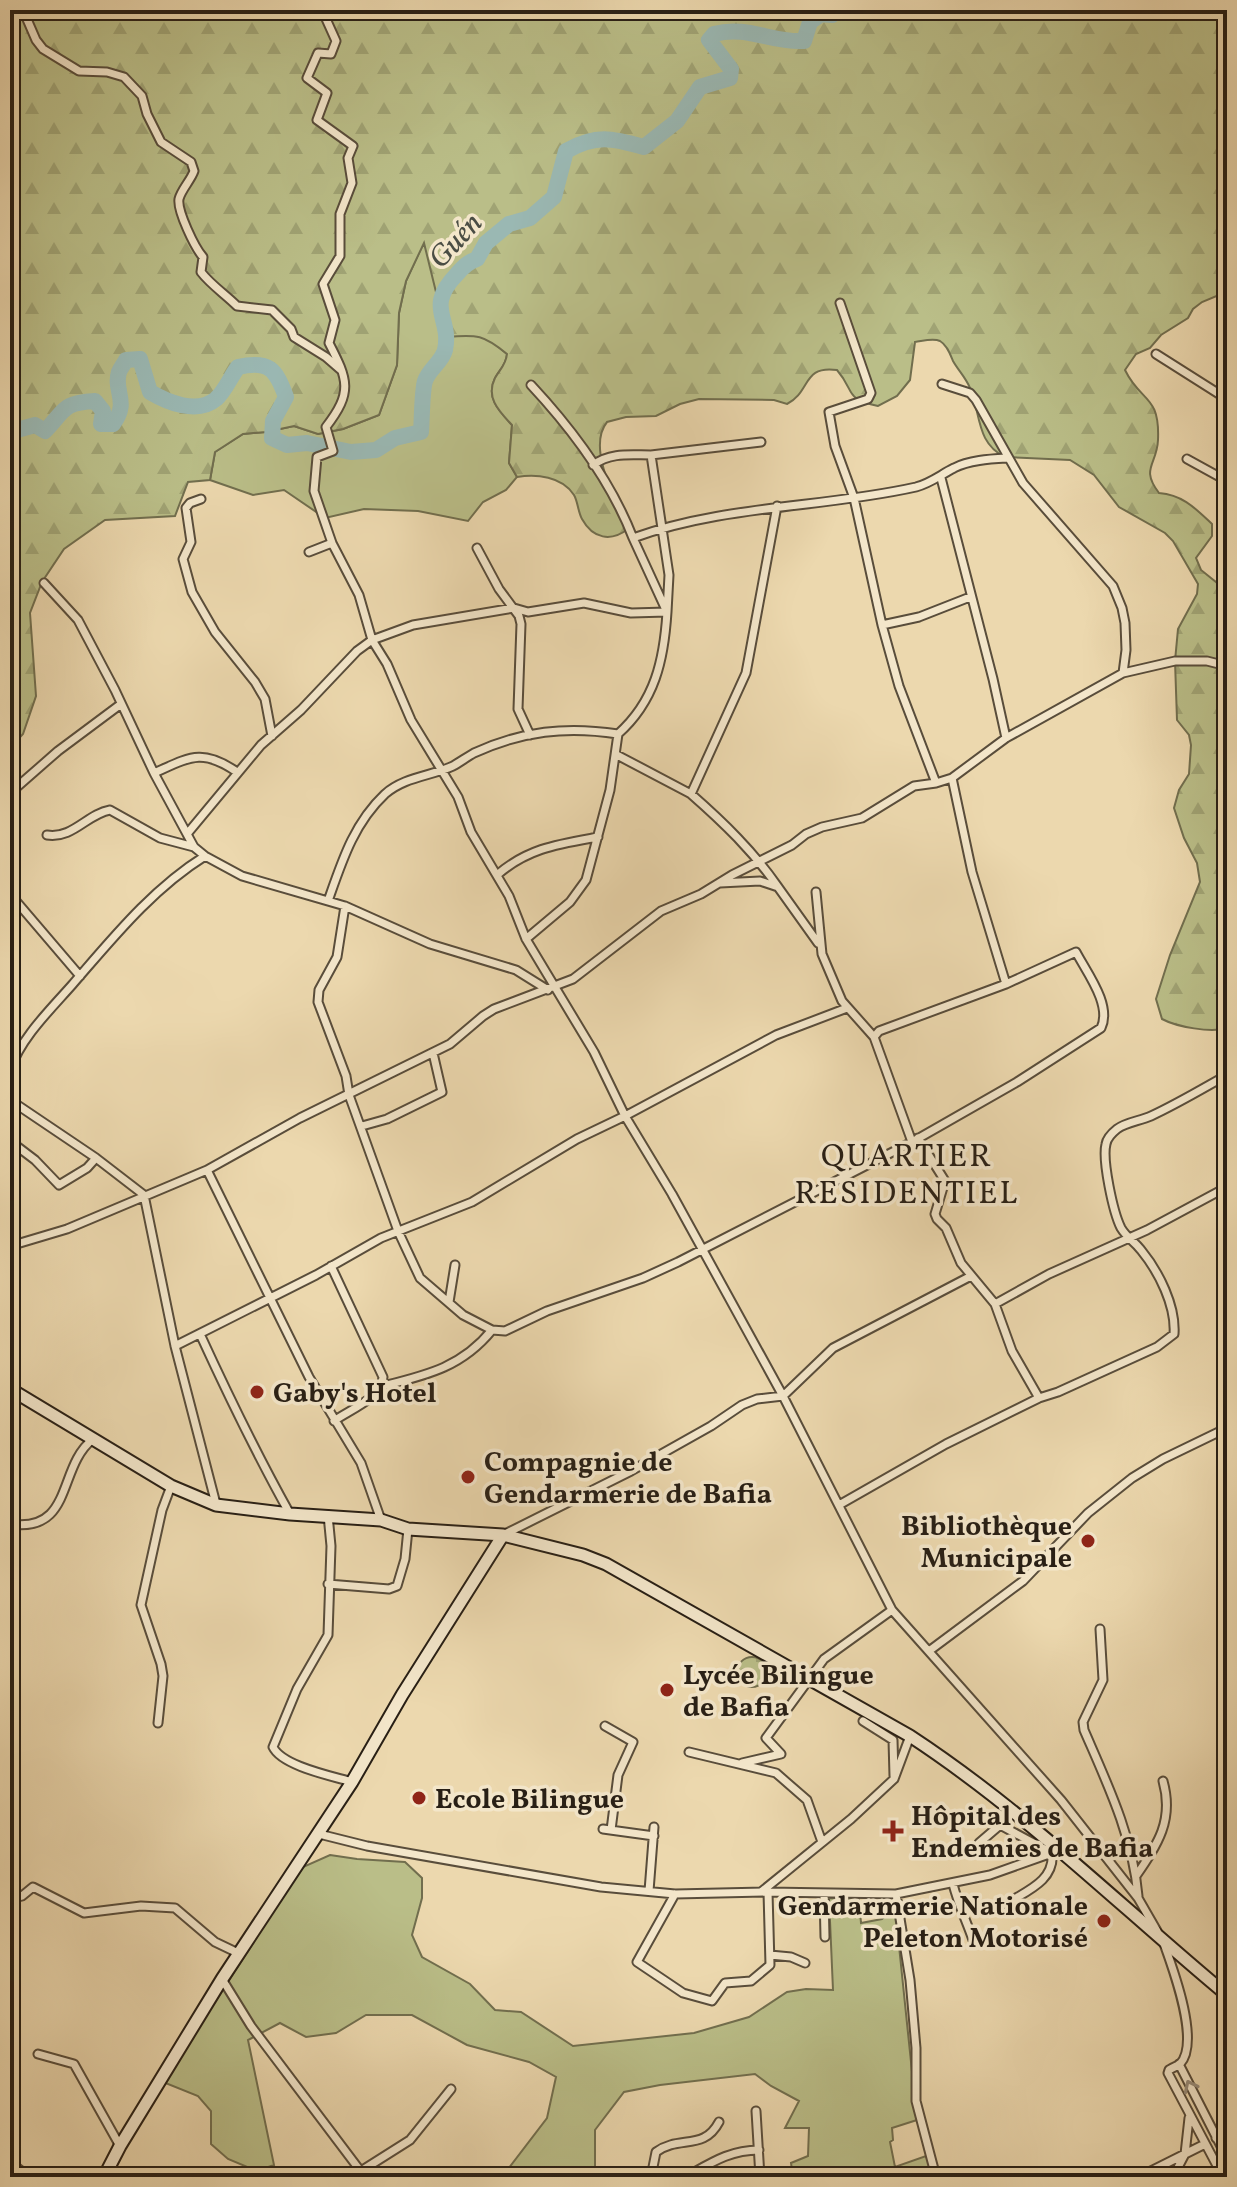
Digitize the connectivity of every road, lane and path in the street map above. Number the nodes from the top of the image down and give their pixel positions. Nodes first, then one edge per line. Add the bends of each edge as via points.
1 (23, 10) edge
2 (322, 10) edge
3 (840, 303) dead end
4 (1156, 354) dead end
5 (345, 374) junction
6 (942, 384) dead end
7 (531, 385) dead end
8 (1227, 399) edge
9 (761, 442) dead end
10 (651, 455) junction
11 (1008, 458) junction
12 (1187, 459) dead end
13 (593, 465) junction
14 (941, 478) junction
15 (1227, 481) edge
16 (854, 498) junction
17 (201, 499) dead end
18 (777, 506) junction
19 (662, 528) junction
20 (633, 538) junction
21 (332, 543) junction
22 (477, 548) dead end
23 (309, 552) dead end
24 (44, 583) dead end
25 (970, 597) junction
26 (514, 608) junction
27 (667, 612) junction
28 (882, 625) junction
29 (372, 640) junction
30 (1227, 666) edge
31 (1123, 673) junction
32 (121, 704) junction
33 (618, 734) junction
34 (530, 735) junction
35 (272, 736) junction
36 (1006, 738) junction
37 (617, 755) junction
38 (441, 769) junction
39 (237, 772) junction
40 (154, 773) junction
41 (952, 778) junction
42 (936, 783) junction
43 (10, 793) edge
44 (691, 794) junction
45 (187, 834) junction
46 (47, 835) dead end
47 (598, 837) junction
48 (194, 847) junction
49 (205, 856) junction
50 (760, 861) junction
51 (497, 875) junction
52 (718, 883) junction
53 (778, 887) junction
54 (816, 892) dead end
55 (10, 894) edge
56 (328, 901) junction
57 (345, 906) junction
58 (526, 939) junction
59 (819, 944) junction
60 (80, 976) junction
61 (1006, 984) junction
62 (552, 989) junction
63 (847, 1008) junction
64 (874, 1037) junction
65 (433, 1053) junction
66 (10, 1070) edge
67 (1227, 1075) edge
68 (349, 1095) junction
69 (10, 1100) edge
70 (625, 1116) junction
71 (362, 1126) junction
72 (915, 1140) junction
73 (10, 1141) edge
74 (96, 1158) junction
75 (207, 1170) junction
76 (1227, 1187) edge
77 (144, 1195) junction
78 (1147, 1230) junction
79 (398, 1231) junction
80 (1127, 1238) junction
81 (10, 1246) edge
82 (702, 1248) junction
83 (1140, 1248) junction
84 (455, 1265) dead end
85 (331, 1266) junction
86 (971, 1276) junction
87 (271, 1298) junction
88 (449, 1302) junction
89 (995, 1304) junction
90 (492, 1330) junction
91 (200, 1334) junction
92 (175, 1346) junction
93 (383, 1386) junction
94 (10, 1389) edge
95 (783, 1396) junction
96 (1039, 1398) junction
97 (334, 1421) junction
98 (1227, 1428) edge
99 (93, 1439) junction
100 (171, 1486) junction
101 (216, 1505) junction
102 (839, 1505) junction
103 (290, 1514) junction
104 (328, 1515) junction
105 (381, 1520) junction
106 (10, 1524) edge
107 (408, 1529) junction
108 (503, 1535) junction
109 (328, 1584) junction
110 (892, 1610) junction
111 (1100, 1629) dead end
112 (929, 1651) junction
113 (808, 1679) junction
114 (863, 1721) dead end
115 (158, 1723) dead end
116 (605, 1726) dead end
117 (910, 1736) junction
118 (689, 1752) dead end
119 (742, 1763) junction
120 (894, 1779) junction
121 (1163, 1781) dead end
122 (352, 1782) junction
123 (319, 1834) junction
124 (822, 1842) junction
125 (979, 1843) dead end
126 (1058, 1852) junction
127 (1136, 1876) junction
128 (953, 1884) junction
129 (649, 1891) junction
130 (765, 1892) junction
131 (824, 1893) junction
132 (675, 1894) junction
133 (896, 1894) junction
134 (1138, 1898) junction
135 (10, 1899) edge
136 (1006, 1904) dead end
137 (825, 1937) dead end
138 (973, 1940) dead end
139 (1163, 1941) junction
140 (238, 1953) junction
141 (770, 1955) junction
142 (805, 1963) dead end
143 (222, 1979) junction
144 (1227, 1995) edge
145 (38, 2054) dead end
146 (1179, 2064) junction
147 (451, 2089) dead end
148 (756, 2111) dead end
149 (1189, 2116) junction
150 (719, 2122) dead end
151 (1227, 2132) edge
152 (1214, 2135) junction
153 (1203, 2141) junction
154 (120, 2146) junction
155 (759, 2150) junction
156 (1185, 2154) junction
157 (1227, 2158) edge
158 (10, 2162) edge
159 (363, 2174) edge
160 (691, 2174) dead end
161 (29, 2177) edge
162 (104, 2177) edge
163 (656, 2177) edge
164 (760, 2177) edge
165 (936, 2177) edge
166 (1139, 2177) edge
167 (1173, 2177) edge
168 (1223, 2177) edge

1 - 5 street via 43,49 79,71 124,77 142,96 161,142 191,162 194,171 179,199 180,210 203,257 201,272 207,279 241,308 272,310 294,337
2 - 5 street via 336,41 331,54 318,53 307,78 327,93 317,120 353,146 348,158 352,183 340,214 340,256 323,284 335,320 329,343
3 - 16 street via 871,393 868,399 829,412
4 - 8 street
5 - 21 street via 345,395 326,427 333,451 317,457 314,491
6 - 11 street via 970,393
7 - 13 street
9 - 10 street
10 - 13 street via 612,455
10 - 19 street
11 - 14 street via 963,464
11 - 31 street via 1023,483 1113,586 1125,623
12 - 15 street
13 - 20 street
14 - 16 street
14 - 25 street
16 - 18 street
16 - 28 street
17 - 35 street via 186,508 191,542 183,559 192,592 265,699
18 - 19 street
18 - 44 street via 746,673
19 - 20 street
19 - 27 street via 670,584
20 - 27 street
21 - 23 street
21 - 29 street via 359,595
22 - 26 street
24 - 32 street via 78,620
25 - 28 street
25 - 36 street
26 - 27 street via 528,612 584,603 631,613
26 - 29 street via 434,620
26 - 34 street via 521,624 518,709
27 - 33 street via 656,683
28 - 42 street
29 - 35 street
29 - 38 street
30 - 31 street via 1175,661
31 - 36 street
32 - 40 street
32 - 43 street
33 - 34 street via 560,729
33 - 37 street
34 - 38 street
35 - 39 street
36 - 41 street
37 - 44 street
37 - 47 street
38 - 51 street
38 - 56 street via 394,787 370,810 353,833
39 - 40 street via 204,756 188,757
39 - 45 street
40 - 45 street
41 - 42 street
41 - 61 street via 972,872
42 - 50 street via 914,786 862,818 822,827
44 - 50 street
45 - 48 street
46 - 48 street via 67,833 110,810 160,838
47 - 51 street via 515,859
47 - 58 street via 580,890
48 - 49 street
49 - 56 street via 242,876
49 - 60 street via 119,930
50 - 52 street
50 - 53 street
51 - 58 street
52 - 53 street via 760,881
52 - 62 street via 661,911 573,979
53 - 59 street
54 - 59 street
55 - 60 street
56 - 57 street
57 - 62 street via 430,944 524,973
57 - 68 street via 337,957 318,996
58 - 62 street
59 - 63 street
60 - 66 street via 33,1031
61 - 64 street
61 - 72 street via 1076,952 1105,1021 1035,1070
62 - 65 street via 494,1009
62 - 70 street via 594,1052
63 - 64 street
63 - 70 street via 776,1035
64 - 72 street
65 - 68 street
65 - 71 street via 442,1092
67 - 80 street via 1167,1109 1123,1126 1108,1139 1111,1196
68 - 71 street
68 - 75 street
69 - 74 street
70 - 79 street via 472,1202
70 - 82 street
71 - 79 street
72 - 82 street
72 - 86 street via 945,1181 935,1214
73 - 74 street via 59,1185
74 - 77 street
75 - 77 street
75 - 87 street
76 - 78 street
77 - 81 street via 67,1229
77 - 92 street
78 - 80 street
78 - 83 street
79 - 85 street
79 - 88 street via 420,1278
80 - 83 street
80 - 89 street
82 - 90 street via 643,1278 505,1331
82 - 95 street
83 - 96 street via 1174,1313 1174,1334 1157,1347
84 - 88 street
85 - 87 street
85 - 93 street via 380,1368
86 - 89 street
86 - 95 street via 833,1348
87 - 91 street
87 - 97 street
88 - 90 street
89 - 96 street via 1012,1351
90 - 93 street via 477,1349 453,1365
91 - 92 street
91 - 103 street
92 - 101 street
93 - 97 street
94 - 99 main road
95 - 102 street
95 - 108 street via 742,1405 631,1471
96 - 102 street
97 - 105 street via 361,1463
98 - 112 street via 1132,1478 1088,1513 1023,1581
99 - 100 main road
99 - 106 street via 83,1446 60,1501 48,1516 31,1525
100 - 101 main road
100 - 115 street via 141,1605 163,1676
101 - 103 main road
102 - 110 street
103 - 104 main road
104 - 105 main road
104 - 109 street
105 - 107 main road
107 - 108 main road
107 - 109 street via 397,1586
108 - 113 main road via 606,1564
108 - 122 main road
109 - 122 street via 328,1635 297,1689 273,1747 293,1763
110 - 112 street
110 - 113 street via 824,1659
111 - 127 street via 1103,1680 1084,1730 1119,1811
112 - 134 street via 1061,1800
113 - 117 main road
113 - 119 street via 766,1738 781,1754
114 - 120 street via 893,1740
116 - 129 street via 633,1742 618,1775 607,1830 654,1832
117 - 120 street
117 - 126 main road via 992,1793
118 - 119 street
119 - 124 street via 776,1773 794,1787 807,1800
120 - 124 street
121 - 127 street via 1168,1817
122 - 123 main road
123 - 129 street via 437,1859
123 - 140 main road
124 - 130 street
125 - 126 street via 1000,1825
126 - 128 street
126 - 136 street via 1047,1876
126 - 139 main road
127 - 134 street
128 - 133 street
128 - 138 street
129 - 132 street
130 - 131 street
130 - 132 street
130 - 141 street
131 - 133 street
131 - 137 street
132 - 141 street via 637,1962 683,1993 712,2001 725,1983 751,1981 770,1965
133 - 165 street via 916,2039 916,2101
134 - 139 street
135 - 140 street via 33,1887 84,1913 175,1908 196,1929
139 - 144 main road
139 - 146 street via 1187,2029 1187,2048
140 - 143 main road
141 - 142 street
143 - 154 main road
143 - 159 street via 251,2026
145 - 154 street via 74,2064
146 - 149 street via 1168,2073
152 -> 146 street
147 - 159 street via 410,2140
148 - 155 street
149 - 153 street
149 - 156 street
150 - 163 street via 706,2138 656,2152
151 - 152 street
152 - 153 street
152 - 157 street
153 - 156 street
153 - 168 street
154 - 162 main road
155 - 160 street via 727,2154
155 - 164 street
156 - 166 street
156 - 167 street
158 - 161 street

